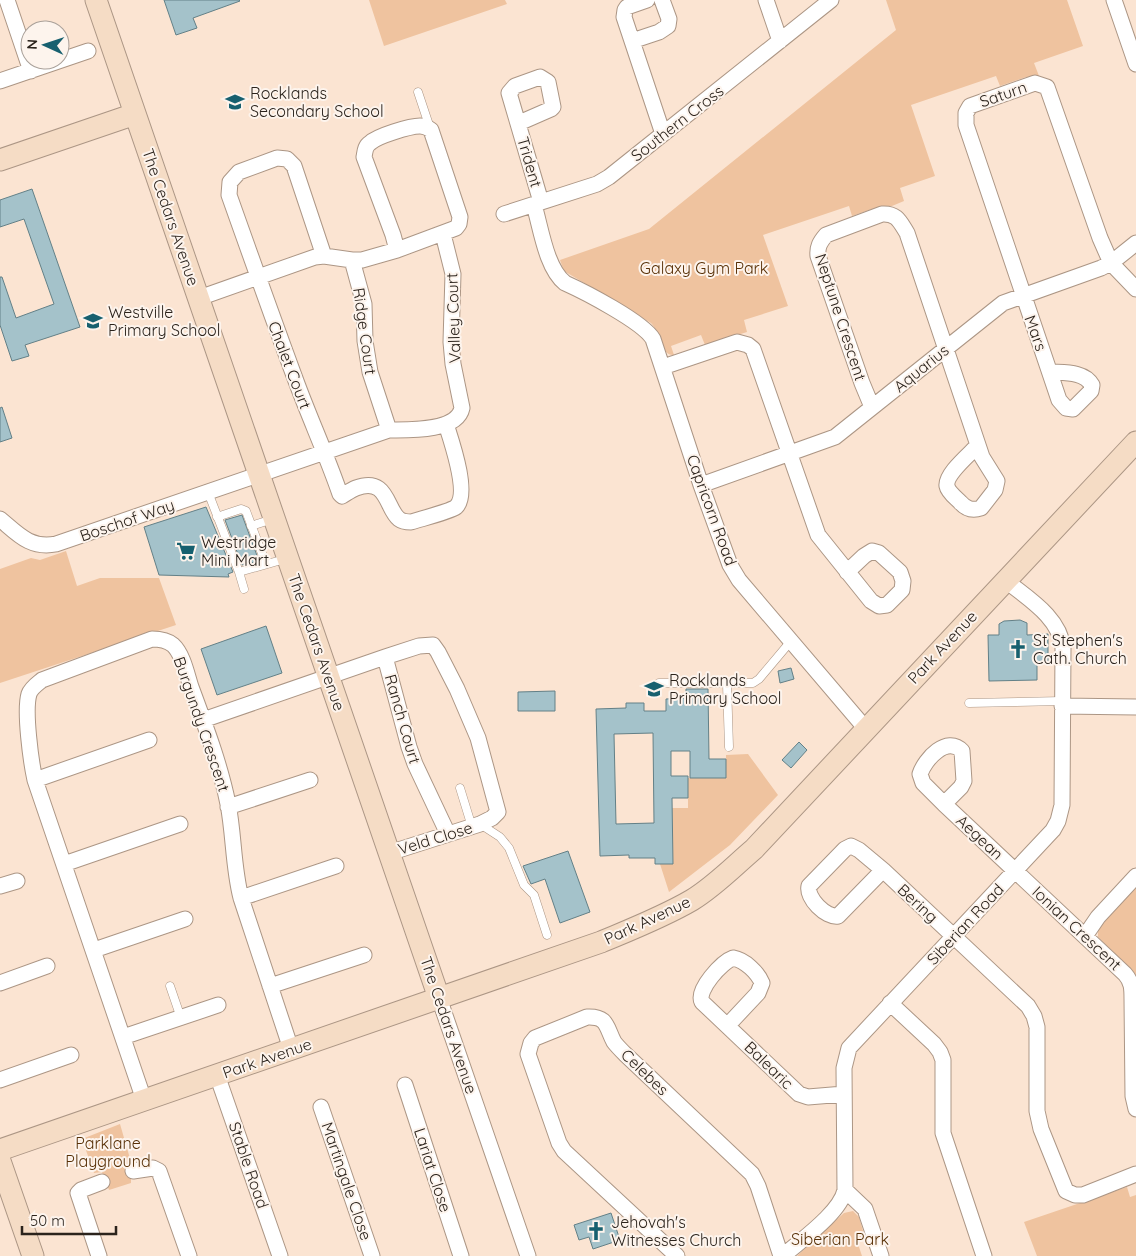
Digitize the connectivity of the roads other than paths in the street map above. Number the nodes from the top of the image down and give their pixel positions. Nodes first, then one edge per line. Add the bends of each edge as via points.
1 (7, 0) edge
2 (96, 0) edge
3 (647, 0) edge
4 (662, 0) edge
5 (766, 0) edge
6 (832, 0) edge
7 (1114, 0) edge
8 (20, 38) edge
9 (632, 41) junction
10 (780, 41) junction
11 (88, 51) dead end
12 (70, 57) edge
13 (1136, 64) edge
14 (31, 70) edge
15 (0, 81) edge
16 (418, 92) dead end
17 (135, 114) junction
18 (519, 123) dead end
19 (431, 130) junction
20 (663, 134) junction
21 (0, 160) edge
22 (538, 203) junction
23 (504, 214) dead end
24 (443, 234) junction
25 (1136, 243) edge
26 (397, 250) junction
27 (324, 256) junction
28 (352, 260) junction
29 (1111, 263) junction
30 (258, 277) junction
31 (1136, 289) edge
32 (1022, 295) junction
33 (199, 298) junction
34 (945, 349) junction
35 (663, 367) junction
36 (1050, 372) dead end
37 (872, 407) junction
38 (446, 424) junction
39 (389, 430) junction
40 (1136, 442) edge
41 (978, 445) dead end
42 (325, 452) junction
43 (790, 454) junction
44 (259, 474) junction
45 (701, 485) junction
46 (208, 492) junction
47 (217, 517) junction
48 (0, 518) edge
49 (274, 518) junction
50 (251, 526) junction
51 (288, 558) junction
52 (266, 564) junction
53 (239, 572) junction
54 (847, 572) dead end
55 (1005, 580) junction
56 (244, 589) dead end
57 (791, 641) junction
58 (385, 657) junction
59 (329, 676) junction
60 (659, 683) dead end
61 (727, 684) junction
62 (969, 703) dead end
63 (1062, 704) junction
64 (1136, 707) edge
65 (203, 720) junction
66 (866, 729) junction
67 (149, 740) dead end
68 (729, 747) dead end
69 (35, 780) junction
70 (310, 780) dead end
71 (460, 788) dead end
72 (944, 804) dead end
73 (228, 807) junction
74 (180, 824) dead end
75 (476, 826) junction
76 (448, 834) junction
77 (390, 853) junction
78 (64, 864) junction
79 (336, 866) dead end
80 (883, 870) junction
81 (1015, 870) junction
82 (1136, 876) edge
83 (17, 881) dead end
84 (0, 886) edge
85 (241, 898) junction
86 (185, 919) dead end
87 (547, 935) dead end
88 (953, 936) junction
89 (1085, 936) junction
90 (94, 950) junction
91 (364, 955) dead end
92 (47, 966) dead end
93 (0, 983) edge
94 (170, 986) dead end
95 (270, 986) junction
96 (439, 998) junction
97 (890, 1003) junction
98 (218, 1005) dead end
99 (181, 1018) junction
100 (728, 1025) dead end
101 (123, 1037) junction
102 (291, 1049) junction
103 (71, 1055) dead end
104 (217, 1075) junction
105 (0, 1080) edge
106 (404, 1085) dead end
107 (844, 1094) junction
108 (144, 1100) junction
109 (321, 1107) dead end
110 (1136, 1109) edge
111 (0, 1150) edge
112 (0, 1161) edge
113 (133, 1171) dead end
114 (1136, 1174) edge
115 (102, 1182) dead end
116 (845, 1190) junction
117 (33, 1256) edge
118 (99, 1256) edge
119 (189, 1256) edge
120 (280, 1256) edge
121 (372, 1256) edge
122 (462, 1256) edge
123 (528, 1256) edge
124 (677, 1256) edge
125 (782, 1256) edge
126 (881, 1256) edge
127 (984, 1256) edge

1 - 8 street
2 - 17 street, The Cedars Avenue
3 - 9 street via 625,10 624,17
4 - 9 street via 669,19 668,26
5 - 10 street
6 - 10 street, Southern Cross
7 - 13 street
9 - 20 street
10 - 20 street, Southern Cross
11 - 12 street
14 - 15 street
16 - 19 lane
17 - 21 street
17 - 33 street, The Cedars Avenue
18 - 22 street, Trident
19 - 24 street via 460,218 456,228
19 - 26 street via 415,126 375,139 365,149 364,157
20 - 22 street, Southern Cross via 604,180
22 - 23 street, Southern Cross
22 - 35 street, Capricorn Road via 550,260 559,278 644,328 653,339
24 - 26 street
24 - 38 street, Valley Court via 453,274 451,342 462,408 457,419
25 - 29 street, Aquarius
26 - 28 street
27 - 28 street
27 - 30 street
27 - 30 street, Chalet Court via 294,166 287,159 277,158 239,172 230,182 229,195
28 - 39 street, Ridge Court via 364,304 370,372
29 - 31 street
29 - 32 street, Aquarius
29 - 32 street, Saturn via 1046,87 1036,83 973,104 966,113 966,125
30 - 33 street
30 - 42 street, Chalet Court
32 - 34 street, Aquarius via 1003,302
32 - 36 street, Mars
33 - 44 street, The Cedars Avenue
34 - 37 street, Aquarius
34 - 37 street, Neptune Crescent via 900,220 889,213 882,214 826,235 820,243 818,256
34 - 41 street
35 - 43 street via 738,342 748,345 756,354
35 - 45 street, Capricorn Road
37 - 43 street, Aquarius via 834,437
38 - 39 street, Boschof Way
38 - 42 street, Chalet Court via 458,463 459,503 453,509 411,522 398,519 386,496 377,487 356,488 341,495
39 - 42 street, Boschof Way
40 - 55 street, Park Avenue
42 - 44 street, Boschof Way
43 - 45 street, Aquarius
43 - 54 street via 818,535
44 - 46 street, Boschof Way
44 - 49 street, The Cedars Avenue
45 - 57 street, Capricorn Road via 738,580
46 - 47 lane
46 - 48 street, Boschof Way via 49,546 25,540
47 - 50 lane via 242,509
47 - 53 lane
49 - 50 lane
49 - 51 street, The Cedars Avenue
50 - 52 lane
51 - 52 lane
51 - 59 street, The Cedars Avenue
52 - 53 lane
53 - 56 lane
55 - 63 street, Siberian Road via 1048,616 1058,629 1063,648
55 - 66 street, Park Avenue
57 - 61 lane via 757,681
57 - 66 street, Capricorn Road
58 - 59 street
58 - 75 street via 419,646 433,645 438,652 478,738 498,810 498,814
58 - 76 street, Ranch Court via 412,756
59 - 65 street
59 - 77 street, The Cedars Avenue
60 - 61 lane
61 - 68 lane
62 - 63 lane
63 - 64 street
63 - 81 street, Siberian Road via 1061,815 1053,830
65 - 69 street, Burgundy Crescent via 174,646 163,639 152,639 50,676 35,685 28,702 30,753
65 - 73 street, Burgundy Crescent via 224,782
66 - 96 street, Park Avenue via 754,848 692,899 601,942
67 - 69 street
69 - 78 street, Burgundy Crescent
70 - 73 street
71 - 75 lane
72 - 81 street, Aegean
73 - 85 street, Burgundy Crescent via 235,876
74 - 78 street
75 - 76 street, Veld Close
75 - 87 lane, Veld Close via 506,842 526,887 534,895
76 - 77 street, Veld Close
77 - 96 street, The Cedars Avenue
78 - 90 street, Burgundy Crescent
79 - 85 street
80 - 80 street, Bering via 859,850 848,847 810,886 810,898 827,914 838,916
80 - 88 street, Bering
81 - 88 street, Siberian Road
81 - 89 street, Ionian Crescent
82 - 89 street
83 - 84 street
85 - 95 street, Burgundy Crescent
86 - 90 street
88 - 97 street, Siberian Road
88 - 114 street via 1028,1006 1034,1016 1037,1027 1037,1111 1066,1191 1082,1195
89 - 110 street, Ionian Crescent via 1125,974 1132,985 1132,1078
90 - 101 street, Burgundy Crescent
91 - 95 street
92 - 93 street
94 - 99 lane
95 - 102 street, Burgundy Crescent
96 - 102 street, Park Avenue
96 - 123 street, The Cedars Avenue
97 - 107 street, Siberian Road via 849,1048 844,1068
97 - 127 street via 934,1044 943,1060 943,1133
98 - 99 street
99 - 101 street
100 - 107 street, Balearic via 799,1094 808,1097
101 - 108 street, Burgundy Crescent
102 - 104 street, Park Avenue
103 - 105 street
104 - 108 street, Park Avenue
104 - 120 street, Stable Road
106 - 122 street, Lariat Close
107 - 116 street, Siberian Road
108 - 111 street, Park Avenue
109 - 121 street, Martingale Close
112 - 117 street
113 - 119 street via 153,1168 159,1172
115 - 118 street via 78,1193
116 - 125 street, Siberian Road via 835,1210
116 - 126 street via 865,1209
124 - 125 street, Celebes via 564,1151 528,1054 535,1038 586,1017 603,1020 614,1042 625,1054 752,1174

